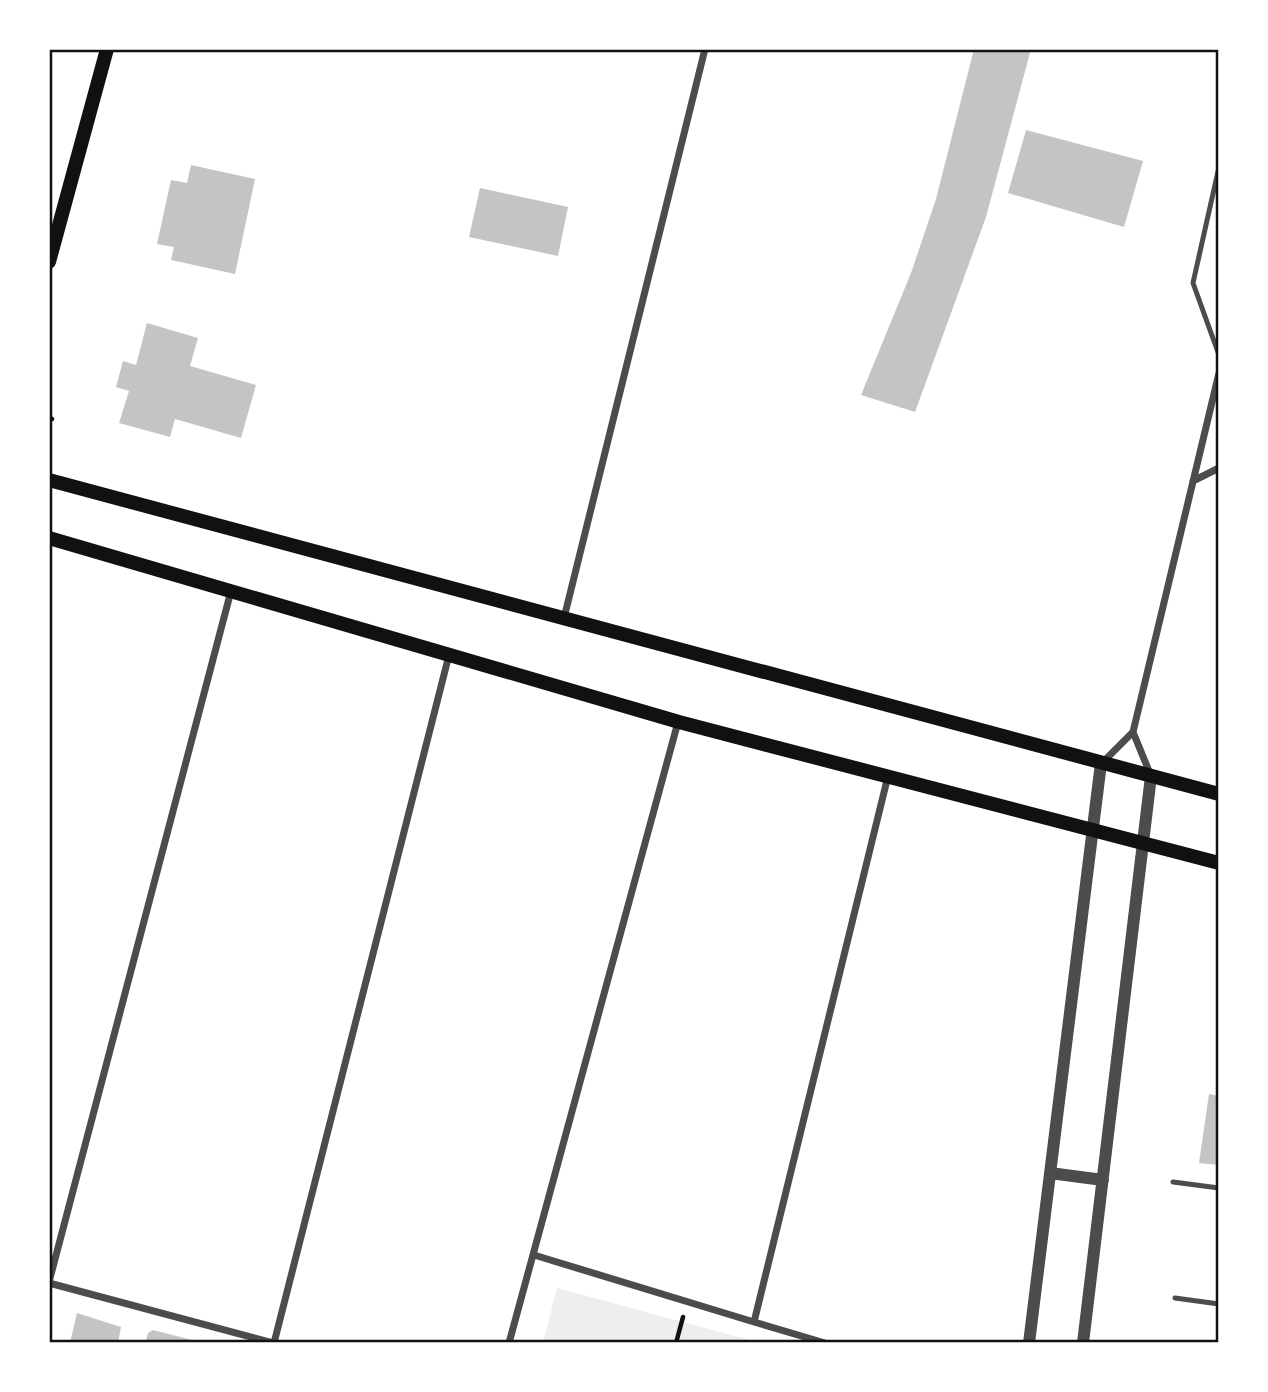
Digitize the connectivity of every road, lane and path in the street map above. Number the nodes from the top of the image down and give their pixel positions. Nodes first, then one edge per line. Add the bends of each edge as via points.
1 (107, 49) edge
2 (705, 49) edge
3 (1219, 167) edge
4 (49, 262) edge
5 (1219, 355) edge
6 (1219, 373) edge
7 (1219, 468) edge
8 (49, 480) edge
9 (1193, 481) junction
10 (49, 538) edge
11 (231, 591) junction
12 (564, 618) junction
13 (450, 654) junction
14 (679, 722) junction
15 (1133, 732) junction
16 (1101, 763) junction
17 (888, 776) junction
18 (1151, 776) junction
19 (1219, 794) edge
20 (1091, 828) junction
21 (1142, 841) junction
22 (1219, 863) edge
23 (1050, 1173) junction
24 (1103, 1180) junction
25 (1172, 1182) dead end
26 (1219, 1188) edge
27 (534, 1255) junction
28 (49, 1282) edge
29 (1175, 1298) dead end
30 (687, 1301) junction
31 (1219, 1304) edge
32 (754, 1322) junction
33 (273, 1343) edge
34 (509, 1343) edge
35 (676, 1343) edge
36 (825, 1343) edge
37 (1029, 1343) edge
38 (1083, 1343) edge

1 - 4 main road
2 - 12 street
3 - 5 lane via 1193,283
6 - 9 street
7 - 9 street
8 - 12 main road
9 - 15 street
10 - 11 main road
11 - 13 main road
11 - 28 street
12 - 16 main road
13 - 14 main road
13 - 33 street
14 - 17 main road
14 - 27 street
15 - 16 street
15 - 18 street
16 - 18 main road
16 - 20 street
17 - 20 main road
17 - 32 street
18 - 19 main road
18 - 21 street
20 - 21 main road
20 - 23 street
21 - 22 main road
21 - 24 street
23 - 24 street
23 - 37 street
24 - 38 street
25 - 26 lane
27 - 30 street
27 - 34 street
28 - 33 street
29 - 31 lane
30 - 32 street
30 - 35 path
32 - 36 street

